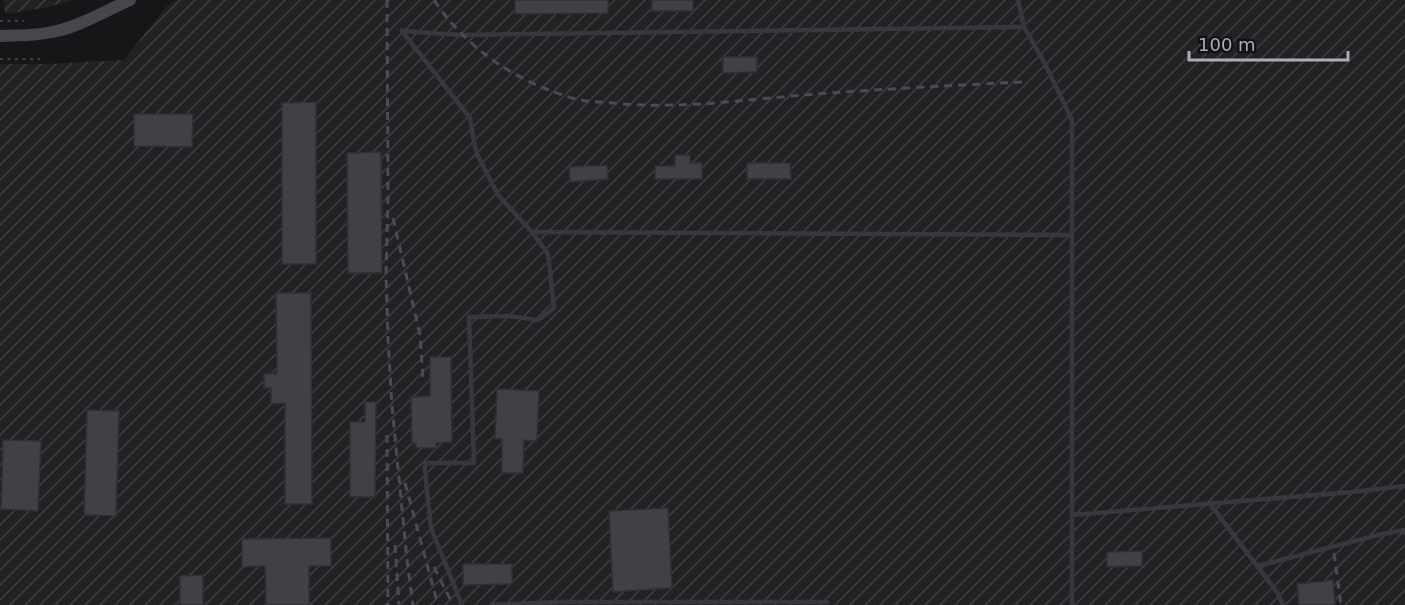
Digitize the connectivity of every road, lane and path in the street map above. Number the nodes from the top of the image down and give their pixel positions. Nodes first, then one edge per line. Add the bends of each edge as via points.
1 (130, 0) edge
2 (1018, 0) edge
3 (0, 21) edge
4 (24, 21) dead end
5 (1024, 27) junction
6 (0, 36) edge
7 (0, 59) edge
8 (40, 59) dead end
9 (532, 232) junction
10 (1072, 236) junction
11 (1405, 486) edge
12 (1210, 504) junction
13 (1072, 515) junction
14 (1405, 533) edge
15 (1257, 566) junction
16 (827, 602) dead end
17 (783, 603) edge
18 (555, 604) edge
19 (462, 605) edge
20 (491, 605) edge
21 (1072, 605) edge
22 (1283, 605) edge

1 - 6 street via 54,32
2 - 5 lane
3 - 4 path
5 - 9 lane via 462,35 402,31 470,118 476,152 498,195
5 - 10 lane via 1072,120
7 - 8 path
9 - 10 lane
9 - 19 lane via 548,254 554,308 538,320 469,317 474,463 425,463 431,528
10 - 13 lane
11 - 12 lane
12 - 13 lane
12 - 15 lane
13 - 21 lane
14 - 15 lane via 1404,530 1374,536
15 - 22 lane
16 - 17 lane
17 - 18 lane
18 - 20 lane

